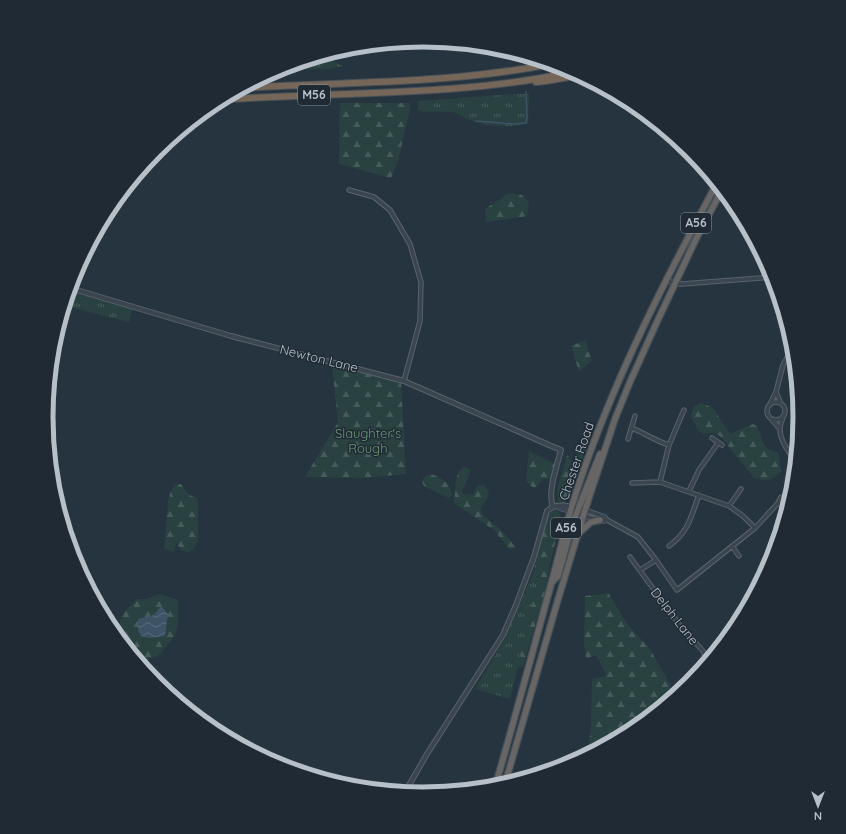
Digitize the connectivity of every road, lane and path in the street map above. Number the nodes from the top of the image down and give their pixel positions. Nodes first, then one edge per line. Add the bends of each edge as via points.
1 (532, 64) edge
2 (538, 66) edge
3 (512, 70) junction
4 (562, 74) edge
5 (569, 77) edge
6 (513, 82) junction
7 (255, 88) edge
8 (234, 99) edge
9 (714, 189) edge
10 (349, 190) dead end
11 (719, 195) edge
12 (766, 278) edge
13 (667, 280) junction
14 (675, 284) junction
15 (76, 290) edge
16 (788, 356) edge
17 (404, 381) junction
18 (776, 392) junction
19 (781, 404) junction
20 (769, 406) junction
21 (684, 410) dead end
22 (635, 416) dead end
23 (783, 416) junction
24 (771, 419) junction
25 (632, 428) junction
26 (780, 430) junction
27 (712, 438) dead end
28 (628, 439) dead end
29 (669, 445) junction
30 (561, 450) joint
31 (791, 454) edge
32 (660, 482) junction
33 (632, 483) dead end
34 (741, 489) dead end
35 (689, 491) junction
36 (699, 495) junction
37 (781, 497) dead end
38 (778, 503) junction
39 (555, 506) junction
40 (729, 506) junction
41 (782, 506) edge
42 (571, 509) junction
43 (581, 512) junction
44 (600, 520) junction
45 (608, 520) junction
46 (755, 528) junction
47 (578, 534) junction
48 (669, 546) dead end
49 (732, 546) junction
50 (739, 556) dead end
51 (630, 557) dead end
52 (656, 560) junction
53 (640, 570) junction
54 (551, 583) junction
55 (705, 656) edge
56 (507, 777) edge
57 (498, 779) edge
58 (408, 786) edge

1 - 3 highway
2 - 3 highway, M56
3 - 7 highway, M56 via 406,82
4 - 6 highway, M56
5 - 6 highway
6 - 8 highway, M56 via 422,91
9 - 13 highway, Chester Road / A56
10 - 17 street via 374,198 390,210 410,244 421,282 420,321
11 - 14 highway, Chester Road / A56
12 - 14 street
13 - 14 street
13 - 42 highway, Chester Road / A56 via 610,402 586,462
14 - 43 highway, Chester Road / A56 via 630,382
15 - 17 street, Newton Lane via 231,336
16 - 18 street
17 - 30 street, Newton Lane
18 - 19 street
18 - 20 street
19 - 20 street via 773,403
19 - 23 street via 784,409
20 - 24 street via 767,412
21 - 29 street
22 - 25 street
23 - 24 street via 776,420
23 - 26 street
24 - 26 street
25 - 28 street
25 - 29 street
26 - 31 street
27 - 35 street via 720,444 699,470
29 - 32 street
30 - 39 street, Chester Road via 551,491 551,499
32 - 33 street
32 - 35 street
34 - 40 street
35 - 36 street
36 - 40 street
36 - 48 street via 682,536
37 - 38 street
38 - 41 street
38 - 46 street
39 - 42 street, Delph Lane
39 - 58 street, Chester Road via 546,512 534,557 503,635
40 - 46 street
42 - 43 street, Delph Lane
42 - 54 highway, Chester Road / A56
43 - 44 street, Delph Lane
43 - 45 street, Delph Lane via 605,517
43 - 47 highway, Chester Road / A56
43 - 54 highway via 572,525 558,576
44 - 45 street, Delph Lane
44 - 47 highway via 586,525
45 - 52 street, Delph Lane via 638,537
46 - 49 street
47 - 56 highway, Chester Road / A56
49 - 50 street
49 - 52 street, Delph Lane via 677,590
51 - 53 street, Delph Lane
52 - 53 street
53 - 55 street, Delph Lane
54 - 57 highway, Chester Road / A56

